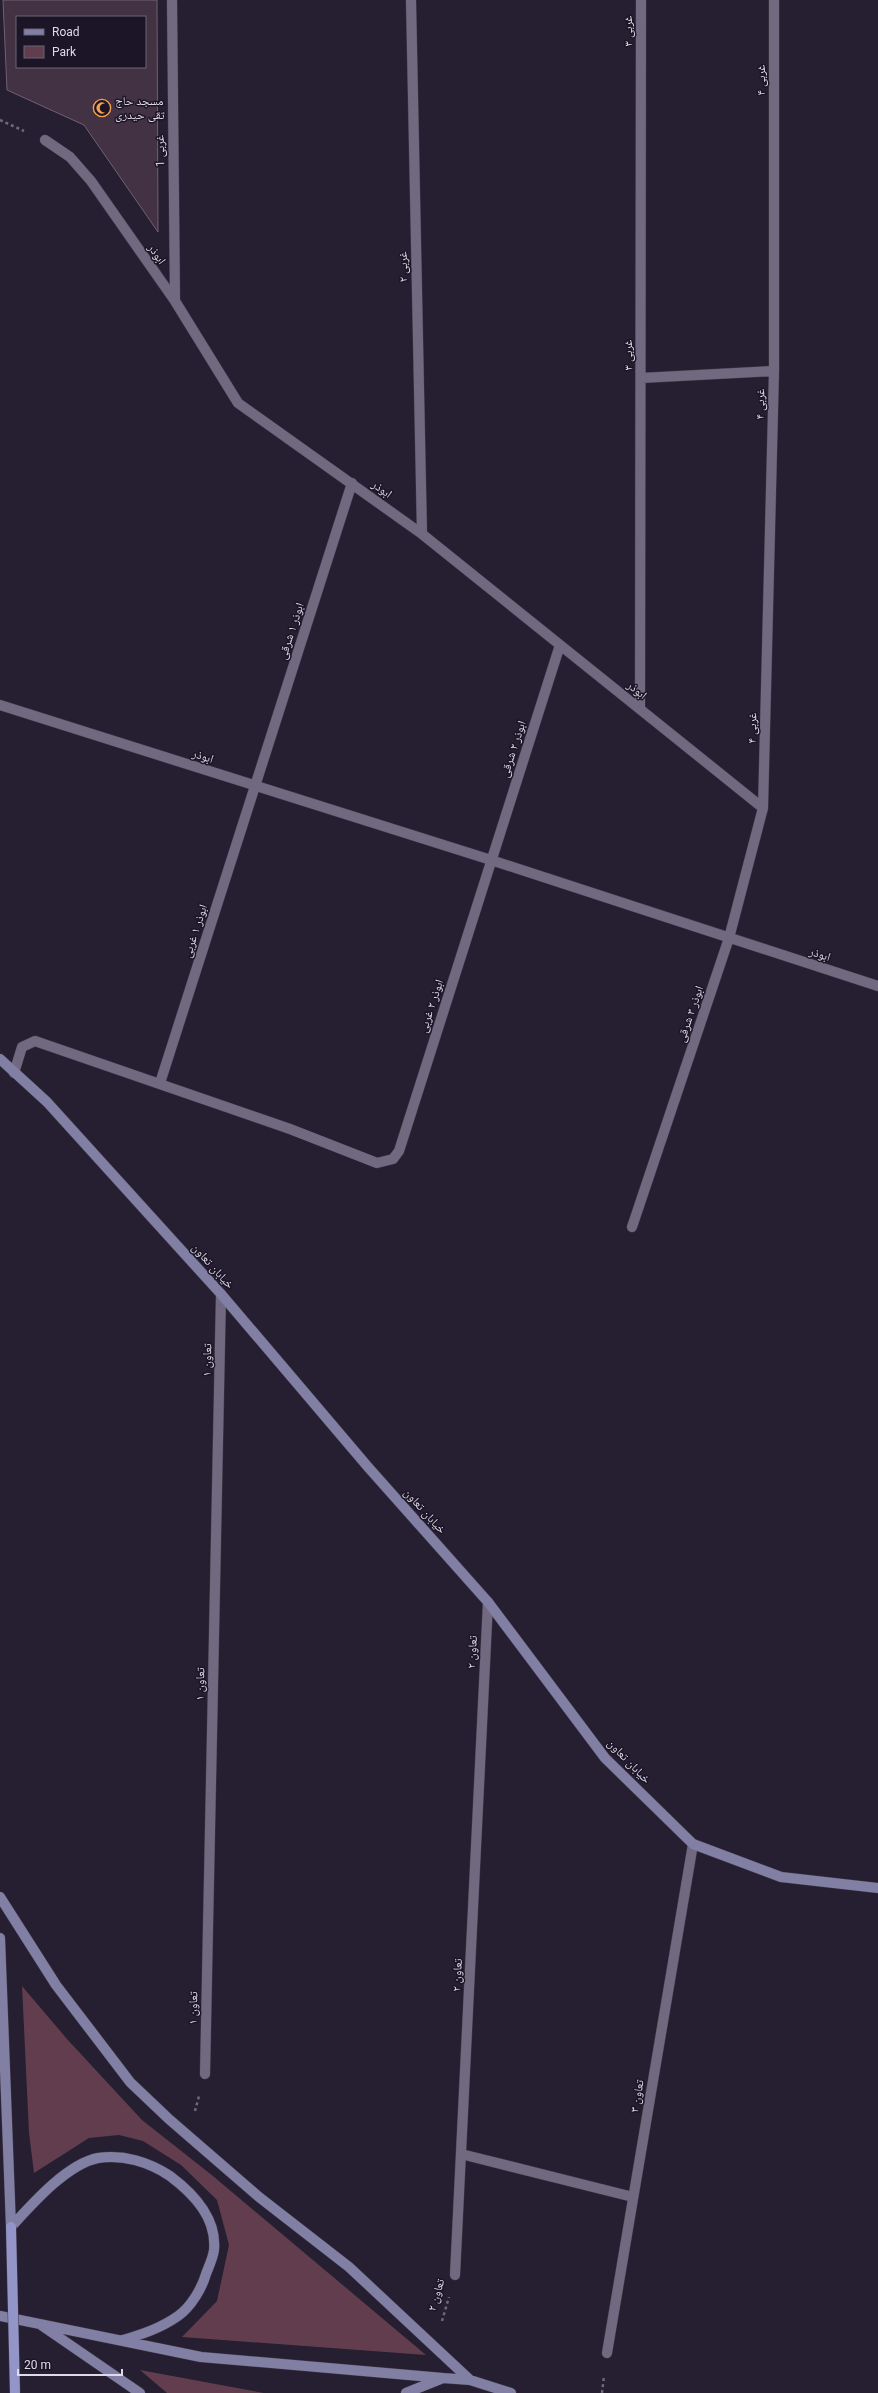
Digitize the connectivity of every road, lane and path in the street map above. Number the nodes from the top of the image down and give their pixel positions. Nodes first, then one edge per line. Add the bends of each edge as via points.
1 (172, 0) edge
2 (411, 0) edge
3 (641, 0) edge
4 (774, 0) edge
5 (45, 140) dead end
6 (175, 301) junction
7 (774, 371) junction
8 (640, 378) junction
9 (352, 483) junction
10 (422, 534) junction
11 (560, 645) junction
12 (0, 705) edge
13 (640, 709) junction
14 (255, 786) junction
15 (763, 808) junction
16 (491, 860) junction
17 (729, 938) junction
18 (878, 986) edge
19 (0, 1059) edge
20 (14, 1073) junction
21 (160, 1083) junction
22 (632, 1227) dead end
23 (221, 1294) junction
24 (488, 1602) junction
25 (693, 1844) junction
26 (878, 1888) edge
27 (0, 1897) edge
28 (0, 1938) edge
29 (205, 2074) joint
30 (189, 2137) junction
31 (461, 2154) junction
32 (633, 2197) junction
33 (11, 2227) junction
34 (455, 2275) joint
35 (0, 2316) edge
36 (38, 2322) junction
37 (121, 2340) junction
38 (434, 2347) junction
39 (607, 2352) dead end
40 (443, 2378) junction
41 (470, 2380) junction
42 (15, 2393) edge
43 (140, 2393) edge
44 (406, 2393) edge
45 (511, 2393) edge

1 - 6 street, غربی 1
2 - 10 street, غربی ۲
3 - 8 street, غربی ۳
4 - 7 street, غربی ۴
5 - 6 street, ابوذر via 70,157 91,181
6 - 9 street, ابوذر via 238,403
7 - 8 street
7 - 15 street, غربی ۴
8 - 13 street, غربی ۳
9 - 10 street, ابوذر
9 - 14 street, ابوذر ۱ شرقی
10 - 11 street, ابوذر
11 - 13 street, ابوذر
11 - 16 street, ابوذر ۲ شرقی
12 - 14 street, ابوذر
13 - 15 street, ابوذر
14 - 16 street, ابوذر
14 - 21 street, ابوذر ۱ غربی
15 - 17 street, ابوذر ۳ شرقی
16 - 17 street, ابوذر
16 - 21 street, ابوذر ۲ غربی via 399,1151 393,1159 378,1163
17 - 18 street, ابوذر
17 - 22 street, ابوذر ۳ شرقی
19 - 20 main road, خیابان تعاون
20 - 21 street via 22,1047 35,1041
20 - 23 main road, خیابان تعاون via 47,1102
23 - 24 main road, خیابان تعاون via 368,1467
23 - 29 street, تعاون ۱
24 - 25 main road, خیابان تعاون via 605,1758
24 - 31 street, تعاون ۲
25 - 26 main road, خیابان تعاون via 782,1877
25 - 32 street, تعاون ۳
27 - 30 main road via 56,1985 99,2043 130,2082
28 - 33 main road
29 - 30 path
30 - 38 main road via 259,2197 349,2267
31 - 32 street
31 - 34 street, تعاون ۲
32 - 39 street, تعاون ۳
33 - 37 main road via 40,2194 68,2172 98,2158 132,2158 160,2170 184,2186 198,2200 212,2226 214,2251 202,2286 180,2315 157,2329
33 - 42 main road, bridge
34 - 38 path, تعاون ۲
35 - 36 main road
36 - 37 main road
36 - 43 main road
37 - 40 main road via 201,2357
38 - 41 main road
40 - 41 main road
40 - 44 main road
41 - 45 main road

